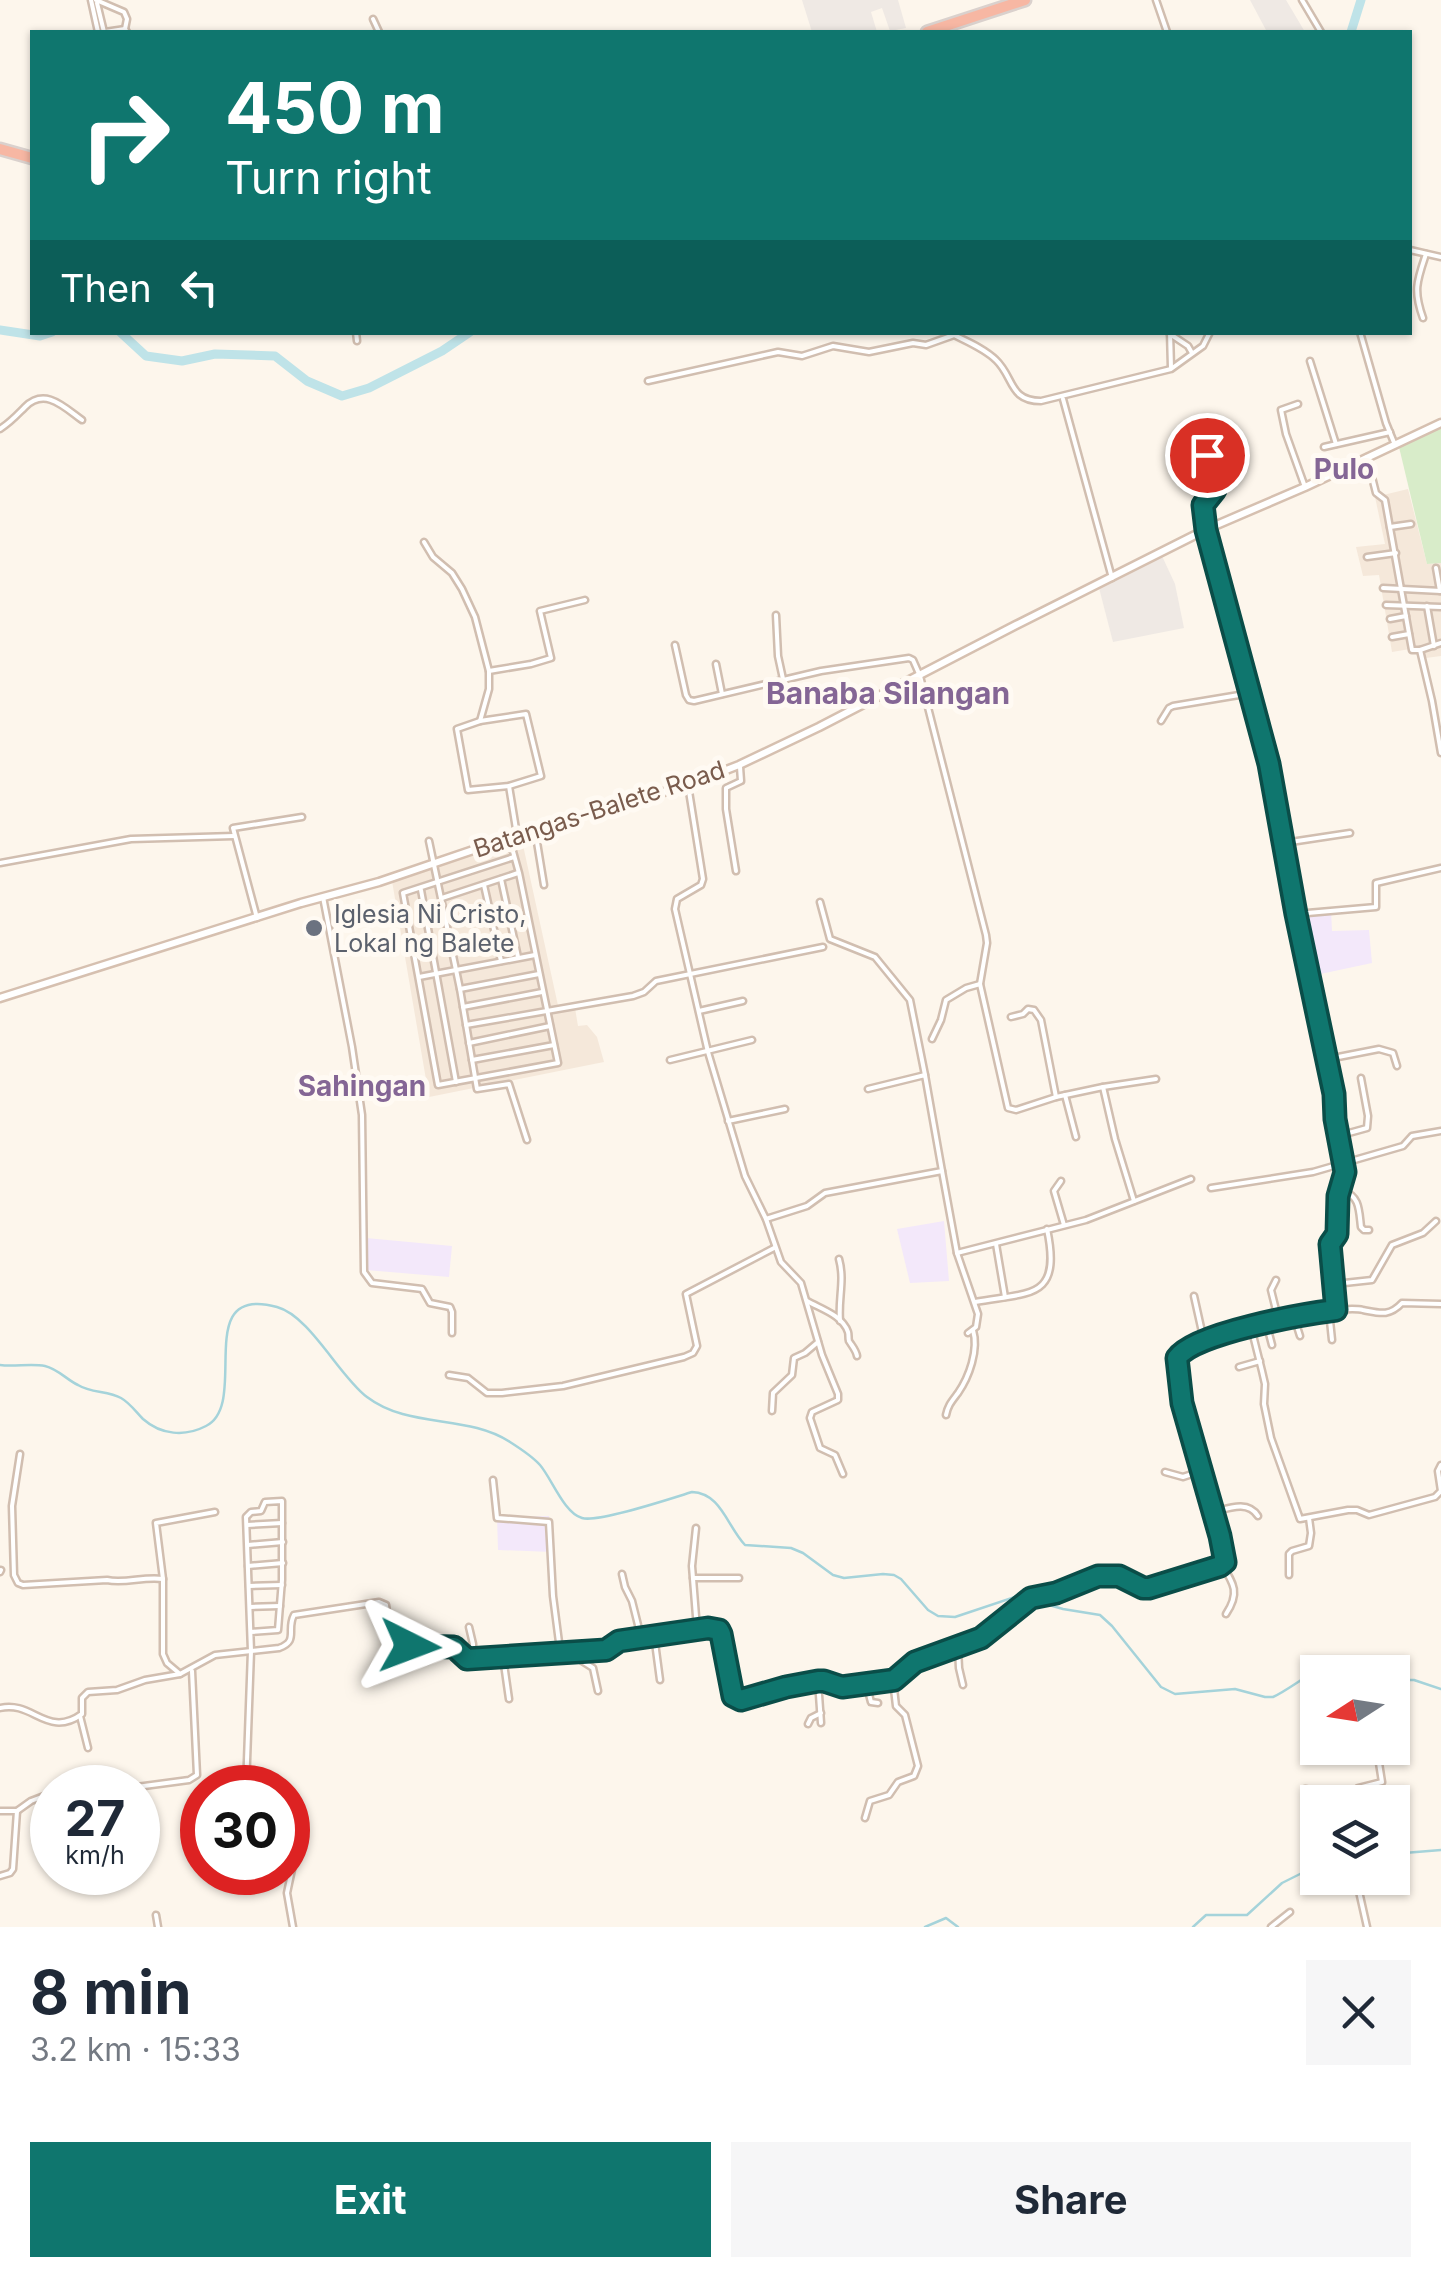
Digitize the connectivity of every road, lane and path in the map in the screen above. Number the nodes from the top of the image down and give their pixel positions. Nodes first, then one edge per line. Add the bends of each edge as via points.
1 (94, 0) edge
2 (1025, 0) edge
3 (1156, 0) edge
4 (1302, 0) edge
5 (373, 19) dead end
6 (102, 30) edge
7 (126, 30) edge
8 (378, 30) edge
9 (933, 30) edge
10 (1166, 30) edge
11 (1320, 30) edge
12 (0, 149) edge
13 (30, 157) edge
14 (1412, 250) edge
15 (1426, 254) junction
16 (1441, 258) edge
17 (1423, 318) dead end
18 (356, 335) edge
19 (1170, 335) edge
20 (1173, 335) edge
21 (1208, 335) edge
22 (1361, 335) edge
23 (357, 341) dead end
24 (1192, 353) junction
25 (1310, 361) dead end
26 (1171, 370) junction
27 (648, 381) dead end
28 (1062, 397) junction
29 (1298, 404) dead end
30 (82, 420) dead end
31 (1441, 423) edge
32 (0, 429) edge
33 (1390, 432) junction
34 (1336, 444) junction
35 (1395, 445) junction
36 (1324, 446) dead end
37 (1207, 455) dead end
38 (1367, 458) junction
39 (1305, 487) junction
40 (1410, 524) dead end
41 (1390, 527) junction
42 (1206, 530) junction
43 (424, 542) dead end
44 (1396, 553) junction
45 (1368, 557) dead end
46 (1436, 568) dead end
47 (1439, 577) edge
48 (1112, 578) junction
49 (1383, 588) dead end
50 (1402, 588) junction
51 (1440, 590) edge
52 (586, 600) dead end
53 (1386, 605) dead end
54 (1405, 606) junction
55 (1427, 606) junction
56 (1441, 607) edge
57 (776, 615) dead end
58 (1406, 616) junction
59 (1390, 619) dead end
60 (1409, 634) junction
61 (1392, 638) dead end
62 (1441, 644) edge
63 (675, 646) dead end
64 (1434, 646) junction
65 (1420, 650) junction
66 (716, 664) dead end
67 (489, 671) junction
68 (920, 676) junction
69 (783, 680) junction
70 (1252, 693) junction
71 (722, 695) junction
72 (480, 721) junction
73 (1161, 721) dead end
74 (1441, 753) edge
75 (739, 764) junction
76 (688, 785) junction
77 (509, 786) junction
78 (302, 817) dead end
79 (535, 829) junction
80 (1350, 832) dead end
81 (234, 836) junction
82 (513, 836) junction
83 (429, 841) dead end
84 (1284, 842) junction
85 (514, 857) junction
86 (434, 862) junction
87 (0, 863) edge
88 (1441, 868) edge
89 (736, 871) dead end
90 (518, 873) junction
91 (502, 878) junction
92 (438, 881) junction
93 (484, 884) junction
94 (544, 885) dead end
95 (420, 888) junction
96 (323, 897) junction
97 (442, 898) junction
98 (820, 902) dead end
99 (1296, 914) junction
100 (257, 918) junction
101 (823, 947) dead end
102 (535, 955) junction
103 (518, 958) junction
104 (501, 961) junction
105 (455, 970) junction
106 (436, 974) junction
107 (539, 974) junction
108 (691, 975) junction
109 (419, 977) junction
110 (980, 984) junction
111 (460, 989) junction
112 (543, 992) junction
113 (0, 998) edge
114 (742, 1002) dead end
115 (463, 1006) junction
116 (547, 1010) junction
117 (699, 1011) junction
118 (1011, 1017) dead end
119 (466, 1025) junction
120 (550, 1026) junction
121 (932, 1038) dead end
122 (752, 1040) dead end
123 (469, 1043) junction
124 (554, 1044) junction
125 (708, 1052) junction
126 (1327, 1059) junction
127 (472, 1060) junction
128 (670, 1060) dead end
129 (1397, 1066) dead end
130 (925, 1075) junction
131 (475, 1078) junction
132 (1361, 1078) dead end
133 (1156, 1080) dead end
134 (456, 1082) junction
135 (1103, 1086) junction
136 (868, 1088) dead end
137 (1065, 1095) junction
138 (1056, 1097) junction
139 (786, 1109) dead end
140 (728, 1121) junction
141 (1441, 1131) edge
142 (1076, 1136) dead end
143 (1338, 1136) junction
144 (527, 1140) dead end
145 (1343, 1163) junction
146 (942, 1170) junction
147 (1191, 1179) dead end
148 (1061, 1181) dead end
149 (1211, 1188) dead end
150 (1341, 1190) junction
151 (1134, 1200) junction
152 (766, 1219) junction
153 (1436, 1221) dead end
154 (1064, 1225) junction
155 (1048, 1229) junction
156 (1369, 1230) dead end
157 (996, 1244) junction
158 (775, 1247) junction
159 (957, 1254) junction
160 (838, 1259) dead end
161 (1276, 1280) dead end
162 (1335, 1284) junction
163 (1194, 1296) dead end
164 (1005, 1297) junction
165 (806, 1301) junction
166 (975, 1302) junction
167 (1441, 1304) edge
168 (1328, 1310) junction
169 (1336, 1310) junction
170 (1294, 1317) junction
171 (1278, 1318) junction
172 (840, 1320) junction
173 (1266, 1322) junction
174 (1251, 1328) junction
175 (452, 1333) dead end
176 (1300, 1336) dead end
177 (1332, 1340) dead end
178 (1204, 1341) junction
179 (818, 1342) junction
180 (1272, 1345) dead end
181 (857, 1356) dead end
182 (1260, 1362) junction
183 (1239, 1367) dead end
184 (449, 1374) dead end
185 (772, 1411) dead end
186 (946, 1414) dead end
187 (20, 1454) dead end
188 (1441, 1465) edge
189 (1165, 1472) dead end
190 (1202, 1472) junction
191 (843, 1474) dead end
192 (493, 1480) dead end
193 (215, 1512) dead end
194 (1214, 1512) junction
195 (1258, 1516) dead end
196 (1309, 1518) junction
197 (283, 1524) junction
198 (247, 1525) junction
199 (696, 1528) dead end
200 (283, 1542) junction
201 (248, 1544) junction
202 (283, 1563) junction
203 (1222, 1565) junction
204 (248, 1566) junction
205 (622, 1574) dead end
206 (1290, 1575) dead end
207 (693, 1578) junction
208 (739, 1578) dead end
209 (163, 1579) junction
210 (282, 1585) junction
211 (249, 1586) junction
212 (280, 1606) junction
213 (250, 1607) junction
214 (1226, 1614) dead end
215 (469, 1627) dead end
216 (696, 1629) junction
217 (251, 1632) junction
218 (654, 1635) junction
219 (641, 1637) junction
220 (958, 1648) junction
221 (251, 1650) junction
222 (581, 1650) junction
223 (561, 1652) junction
224 (503, 1658) junction
225 (473, 1659) junction
226 (192, 1669) junction
227 (180, 1674) junction
228 (660, 1680) dead end
229 (894, 1680) junction
230 (818, 1681) junction
231 (866, 1684) junction
232 (964, 1686) dead end
233 (598, 1691) dead end
234 (509, 1699) dead end
235 (878, 1702) dead end
236 (0, 1708) edge
237 (821, 1714) junction
238 (80, 1716) junction
239 (808, 1724) dead end
240 (822, 1724) dead end
241 (88, 1748) dead end
242 (247, 1765) edge
243 (1380, 1765) edge
244 (160, 1784) edge
245 (1370, 1785) edge
246 (30, 1802) edge
247 (0, 1811) edge
248 (16, 1811) junction
249 (865, 1818) dead end
250 (0, 1876) edge
251 (287, 1895) edge
252 (1360, 1895) edge
253 (1290, 1912) dead end
254 (156, 1914) dead end
255 (158, 1927) edge
256 (294, 1927) edge
257 (1270, 1927) edge
258 (1367, 1927) edge

1 - 6 street
1 - 7 street via 126,14
2 - 9 highway
3 - 10 street
4 - 11 street
5 - 8 street
12 - 13 highway
14 - 15 street
15 - 16 street
15 - 17 street via 1416,286
18 - 23 street
19 - 26 street
20 - 24 street
21 - 24 street
22 - 33 street
24 - 26 street
25 - 34 street
26 - 28 street
27 - 28 street via 778,352 802,356 833,346 869,352 954,335 1003,366 1022,397
28 - 48 street
29 - 39 street via 1281,410
30 - 32 street via 38,398
31 - 35 main road, Batangas-Balete Road
33 - 34 street
33 - 35 street
34 - 36 street
35 - 38 main road, Batangas-Balete Road
37 - 42 street via 1215,490 1203,505
38 - 39 main road, Batangas-Balete Road
38 - 41 street
39 - 42 main road, Batangas-Balete Road
40 - 41 street
41 - 44 street
42 - 48 main road, Batangas-Balete Road
42 - 70 street
43 - 67 street via 462,590
44 - 45 street
44 - 50 street
46 - 47 street
47 - 51 street
48 - 68 main road, Batangas-Balete Road
49 - 50 street
50 - 51 street
50 - 54 street
52 - 67 street via 540,611 551,658
53 - 54 street
54 - 55 street
54 - 58 street
55 - 56 street
55 - 64 street
57 - 69 street
58 - 59 street
58 - 60 street
60 - 61 street
60 - 65 street via 1412,650
62 - 64 street
63 - 71 street via 689,700
64 - 65 street
65 - 74 street
66 - 71 street
67 - 72 street
68 - 69 street via 909,658
68 - 75 main road, Batangas-Balete Road
68 - 110 street via 986,936
69 - 71 street
70 - 73 street via 1172,706
70 - 84 street
72 - 77 street via 457,729 468,790
72 - 77 street via 526,714 541,776
75 - 76 main road, Batangas-Balete Road
75 - 89 street via 741,781 726,788
76 - 79 main road, Batangas-Balete Road
76 - 108 street via 702,879 675,902
77 - 82 street
78 - 81 street via 233,828
79 - 82 main road, Batangas-Balete Road
79 - 94 street
80 - 84 street
81 - 87 street via 131,838
81 - 100 street
82 - 85 street
82 - 86 main road, Batangas-Balete Road
83 - 86 street
84 - 99 street
85 - 90 street
85 - 92 street
86 - 92 street
86 - 96 main road, Batangas-Balete Road
88 - 99 street via 1376,883 1376,907
90 - 91 street
90 - 102 street
91 - 93 street
91 - 103 street
92 - 95 street
92 - 97 street
93 - 97 street
93 - 104 street
95 - 106 street
95 - 109 street via 403,893
96 - 100 main road, Batangas-Balete Road
96 - 175 street via 362,1115 365,1277 424,1290 428,1302 451,1308
97 - 105 street
98 - 130 street via 830,938 875,956 910,1000
99 - 126 street
100 - 113 main road, Batangas-Balete Road
101 - 108 street
102 - 103 street
102 - 107 street
103 - 104 street
104 - 105 street
105 - 106 street
105 - 111 street
106 - 109 street
106 - 134 street
107 - 111 street
107 - 112 street
108 - 116 street via 656,982 632,996
108 - 117 street
109 - 134 street via 438,1085
110 - 121 street via 946,1000
110 - 138 street via 1008,1108
111 - 115 street
112 - 115 street
112 - 116 street
114 - 117 street
115 - 119 street
116 - 119 street
116 - 120 street
117 - 125 street
118 - 138 street via 1028,1009 1041,1020
119 - 123 street
120 - 123 street
120 - 124 street
122 - 125 street
123 - 127 street
124 - 127 street
124 - 131 street via 558,1063
125 - 128 street
125 - 140 street
126 - 129 street via 1379,1049 1393,1053
126 - 143 street
127 - 131 street
130 - 136 street
130 - 146 street
131 - 134 street
131 - 144 street via 477,1089 509,1084
132 - 143 street via 1367,1128
133 - 135 street
135 - 137 street
135 - 151 street
137 - 138 street
137 - 142 street
139 - 140 street
140 - 152 street
141 - 145 street
143 - 145 street
145 - 149 street
145 - 150 street
146 - 152 street via 825,1192 807,1206
146 - 159 street
147 - 151 street
148 - 154 street via 1054,1191
150 - 156 street via 1356,1198 1361,1227
150 - 162 street via 1329,1255
151 - 154 street
152 - 158 street
153 - 162 street via 1392,1244 1372,1280
154 - 155 street
155 - 157 street
155 - 164 street via 1044,1285
157 - 159 street
157 - 164 street
158 - 165 street
158 - 184 street via 686,1294 697,1346 684,1357 502,1393
159 - 166 street
160 - 172 street
161 - 171 street
162 - 169 street
163 - 178 street
164 - 166 street
165 - 172 street
165 - 179 street
166 - 186 street via 979,1319 971,1332 971,1364
167 - 169 street via 1402,1303 1393,1312
168 - 169 street
168 - 170 street
168 - 177 street
170 - 171 street
170 - 176 street
171 - 173 street
172 - 181 street
173 - 174 street
173 - 180 street
174 - 178 street
174 - 182 street
178 - 190 street via 1181,1352 1177,1362
179 - 185 street via 794,1358 792,1375 773,1393
179 - 191 street via 839,1398 810,1418 820,1448 836,1455
182 - 183 street
182 - 196 street via 1270,1438 1298,1515
187 - 209 street via 12,1506 18,1583
188 - 196 street via 1435,1497 1369,1514 1348,1510
189 - 190 street via 1183,1478
190 - 194 street
192 - 223 street via 497,1518 549,1522
193 - 209 street via 156,1522
194 - 195 street via 1246,1506
194 - 203 street
196 - 206 street via 1309,1546 1289,1554
197 - 198 street
197 - 198 street via 282,1501 270,1500 246,1516
197 - 200 street
198 - 201 street
199 - 207 street
200 - 201 street
200 - 202 street
201 - 204 street
202 - 204 street
202 - 210 street
203 - 214 street via 1235,1593
203 - 220 street via 1149,1588 1119,1576 1092,1578 1031,1598 992,1631
204 - 211 street
205 - 219 street
207 - 208 street
207 - 216 street
209 - 227 street via 164,1654
210 - 211 street
210 - 212 street
211 - 213 street
212 - 213 street
212 - 217 street via 278,1630
213 - 217 street
215 - 225 street
216 - 218 street
216 - 230 street via 719,1630 737,1700
217 - 221 street
218 - 219 street
218 - 228 street
219 - 222 street
220 - 229 street via 915,1662
220 - 232 street
221 - 225 street via 287,1646 294,1616 382,1602 394,1642 454,1647
221 - 226 street via 210,1657
221 - 242 street
222 - 223 street
222 - 233 street
223 - 224 street
224 - 225 street
224 - 234 street
226 - 227 street
226 - 244 street via 197,1775
227 - 238 street via 88,1692
229 - 231 street
229 - 249 street via 917,1771 889,1795 870,1801
230 - 231 street
230 - 237 street
231 - 235 street via 871,1702
236 - 238 street via 20,1708 52,1724
237 - 239 street
237 - 240 street
238 - 241 street
243 - 245 street via 1382,1782
246 - 248 street
247 - 248 street
248 - 250 street via 13,1868
251 - 256 street
252 - 258 street
253 - 257 street
254 - 255 street

